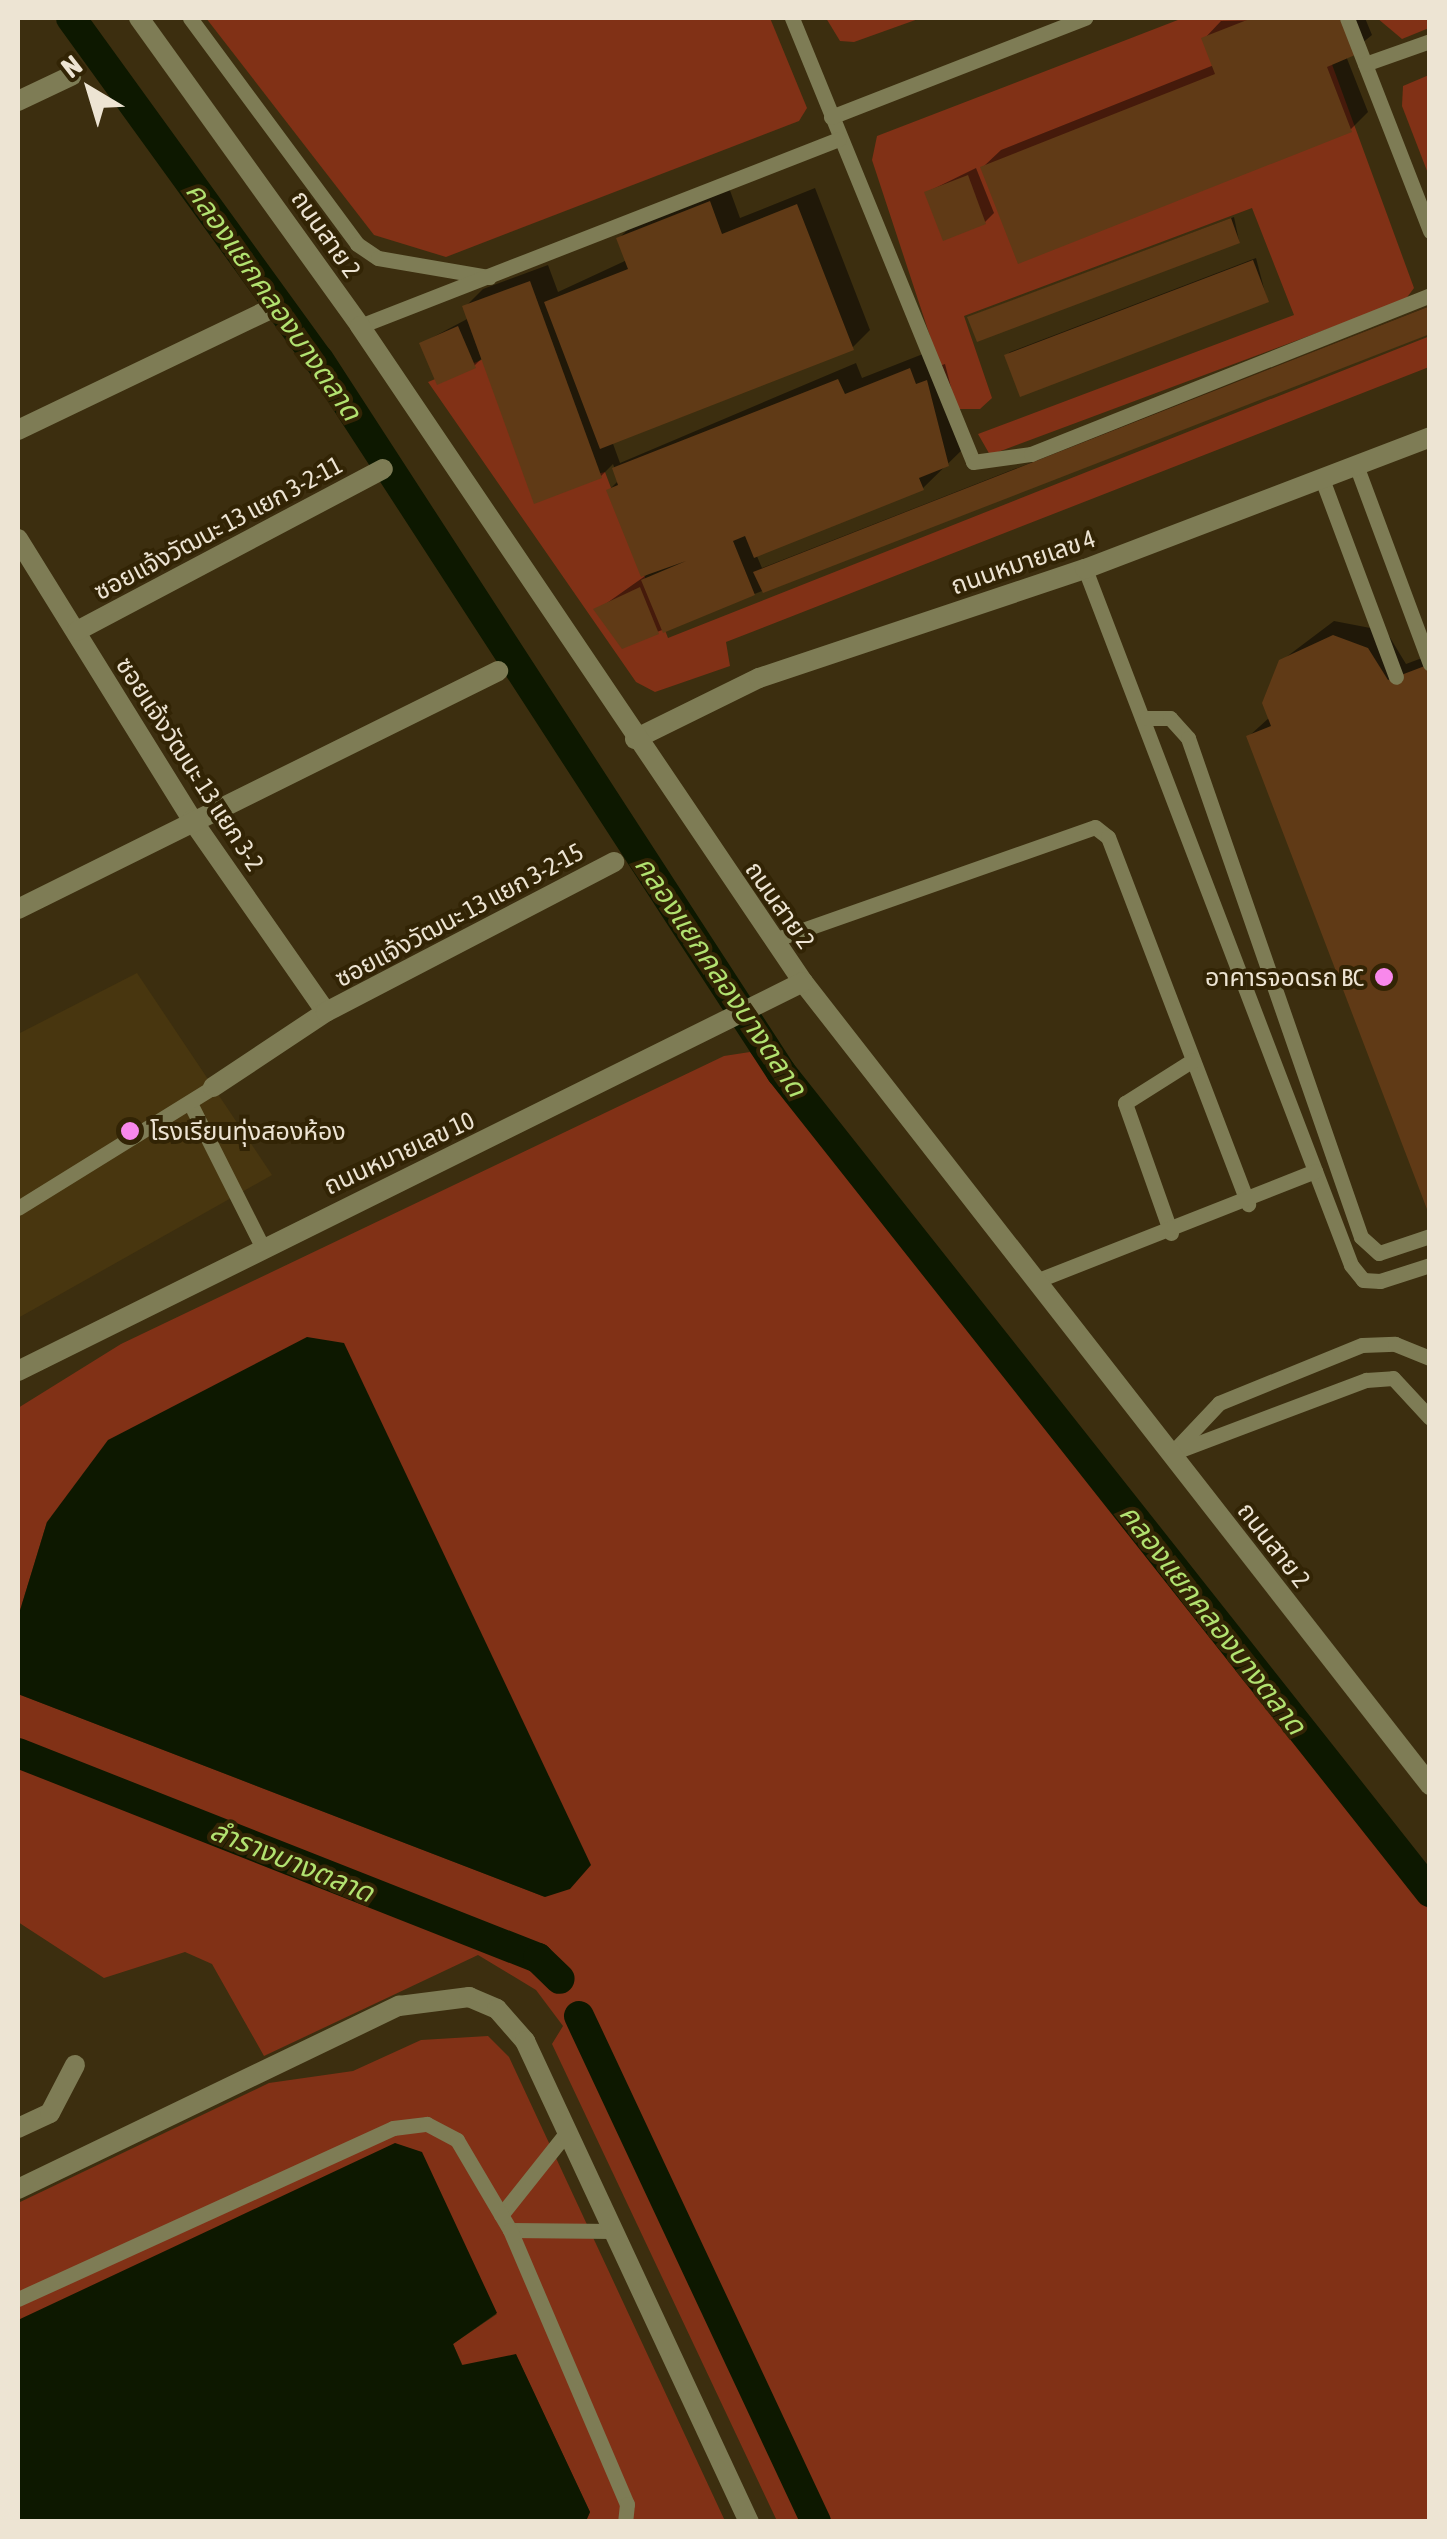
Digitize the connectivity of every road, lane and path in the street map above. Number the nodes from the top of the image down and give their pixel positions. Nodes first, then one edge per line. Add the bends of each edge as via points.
1 (139, 18) edge
2 (190, 18) edge
3 (792, 18) edge
4 (1086, 18) edge
5 (1347, 18) edge
6 (1430, 40) edge
7 (1365, 64) junction
8 (72, 76) dead end
9 (18, 101) edge
10 (831, 118) junction
11 (839, 139) junction
12 (1430, 231) edge
13 (488, 277) junction
14 (1430, 295) edge
15 (269, 310) dead end
16 (360, 326) junction
17 (18, 430) edge
18 (1430, 437) edge
19 (1356, 465) junction
20 (383, 469) dead end
21 (1322, 479) junction
22 (18, 539) edge
23 (1085, 569) junction
24 (77, 631) junction
25 (1430, 664) edge
26 (498, 671) dead end
27 (1396, 677) dead end
28 (1148, 718) junction
29 (635, 739) junction
30 (192, 820) junction
31 (614, 862) dead end
32 (18, 909) edge
33 (774, 940) junction
34 (803, 982) junction
35 (326, 1012) junction
36 (1193, 1060) junction
37 (213, 1087) joint
38 (190, 1102) junction
39 (1314, 1171) junction
40 (1248, 1204) junction
41 (18, 1208) edge
42 (1172, 1233) junction
43 (1430, 1236) edge
44 (263, 1248) junction
45 (1430, 1265) edge
46 (1036, 1281) junction
47 (1395, 1344) junction
48 (1430, 1358) edge
49 (18, 1371) edge
50 (1394, 1378) junction
51 (1430, 1418) edge
52 (1171, 1454) junction
53 (1430, 1785) edge
54 (75, 2065) dead end
55 (18, 2126) edge
56 (567, 2132) junction
57 (18, 2189) edge
58 (501, 2215) junction
59 (510, 2230) junction
60 (614, 2231) junction
61 (18, 2299) edge
62 (625, 2522) edge
63 (749, 2522) edge

1 - 16 street, ถนนสาย 2
2 - 13 lane via 357,244 378,258
3 - 10 lane
4 - 10 lane
5 - 7 lane
6 - 7 lane
7 - 12 lane
8 - 9 street
10 - 11 lane
11 - 13 lane
11 - 14 lane via 963,452 986,466
13 - 16 lane
15 - 17 street
16 - 29 street, ถนนสาย 2
18 - 19 street, ถนนหมายเลข 4
19 - 21 street, ถนนหมายเลข 4
19 - 25 lane
20 - 24 street, ซอยแจ้งวัฒนะ 13 แยก 3-2-11
21 - 23 street, ถนนหมายเลข 4
21 - 27 lane
22 - 24 street, ซอยแจ้งวัฒนะ 13 แยก 3-2
23 - 28 lane
23 - 29 street, ถนนหมายเลข 4 via 759,678
24 - 30 street, ซอยแจ้งวัฒนะ 13 แยก 3-2
26 - 30 street
28 - 39 lane
28 - 43 lane via 1170,718 1188,738 1191,769 1362,1237 1379,1253
29 - 33 street, ถนนสาย 2
30 - 32 street
30 - 35 street, ซอยแจ้งวัฒนะ 13 แยก 3-2
31 - 35 street, ซอยแจ้งวัฒนะ 13 แยก 3-2-15
33 - 34 street, ถนนสาย 2
33 - 36 lane via 1094,827 1108,837
34 - 44 street, ถนนหมายเลข 10
34 - 46 street, ถนนสาย 2
35 - 37 street, ซอยแจ้งวัฒนะ 13 แยก 3-2-15
36 - 40 lane
36 - 42 lane via 1125,1103
37 - 38 lane
38 - 41 lane
38 - 44 lane
39 - 40 lane
39 - 45 lane via 1363,1280
40 - 42 lane
42 - 46 lane
44 - 49 street, ถนนหมายเลข 10
46 - 52 street, ถนนสาย 2
47 - 48 lane
47 - 50 lane
47 - 52 lane via 1362,1345 1219,1403
50 - 51 lane
50 - 52 lane
52 - 53 street, ถนนสาย 2
54 - 55 street via 50,2113
56 - 57 street via 525,2041 497,2009 469,1997 399,2006
56 - 58 lane
56 - 60 street
58 - 59 lane
58 - 61 lane via 457,2140 427,2124 393,2128
59 - 60 lane
59 - 62 lane via 627,2504
60 - 63 street

